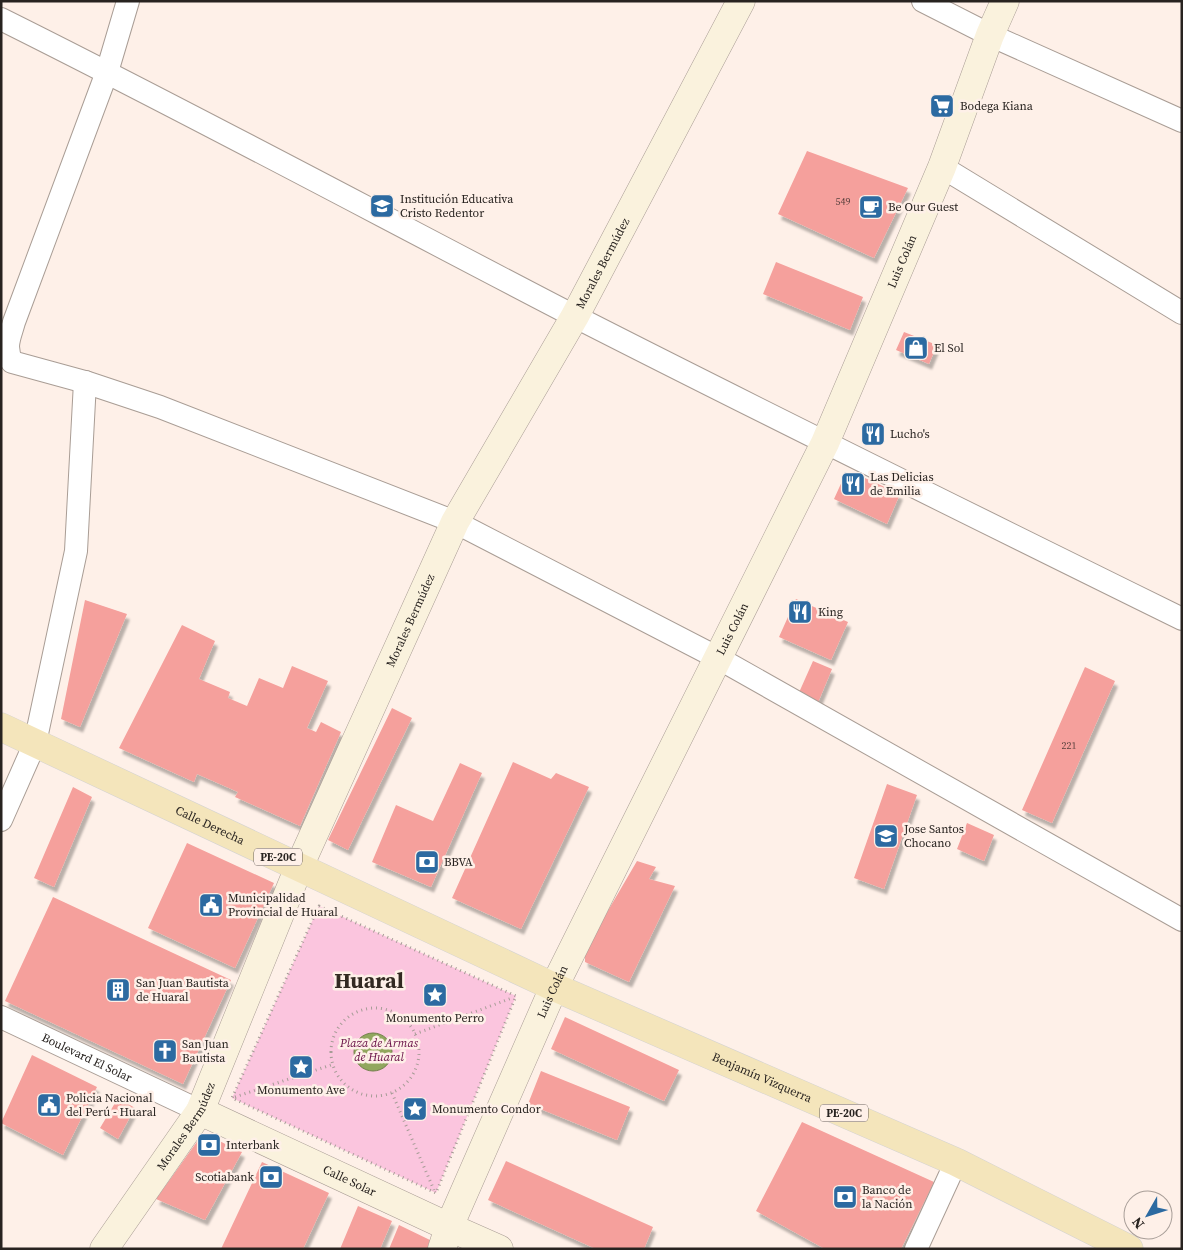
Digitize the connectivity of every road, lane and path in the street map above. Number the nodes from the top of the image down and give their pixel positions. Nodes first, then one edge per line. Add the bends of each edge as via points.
1 (128, 1) edge
2 (741, 1) edge
3 (923, 1) edge
4 (1005, 1) edge
5 (1, 19) edge
6 (990, 34) junction
7 (107, 72) junction
8 (1182, 121) edge
9 (942, 167) junction
10 (1182, 313) edge
11 (574, 316) junction
12 (8, 319) edge
13 (86, 382) junction
14 (825, 443) junction
15 (455, 522) junction
16 (1182, 619) edge
17 (718, 658) junction
18 (1, 727) edge
19 (35, 744) junction
20 (1, 820) edge
21 (299, 867) junction
22 (1182, 920) edge
23 (554, 987) junction
24 (516, 996) junction
25 (1, 1017) edge
26 (415, 1034) junction
27 (334, 1064) junction
28 (392, 1093) junction
29 (232, 1098) junction
30 (200, 1111) junction
31 (956, 1162) junction
32 (436, 1194) junction
33 (446, 1238) edge
34 (104, 1249) edge
35 (499, 1249) edge
36 (916, 1249) edge
37 (1129, 1249) edge

1 - 7 street
2 - 11 street, Morales Bermúdez
3 - 6 street
4 - 6 street, Luis Colán
5 - 7 street
6 - 8 street
6 - 9 street, Luis Colán
7 - 11 street
7 - 12 street
9 - 10 street
9 - 14 street, Luis Colán
11 - 14 street
11 - 15 street, Morales Bermúdez
12 - 13 street via 8,354 12,362
13 - 15 street via 160,407
13 - 19 street via 76,550
14 - 16 street
14 - 17 street, Luis Colán
15 - 17 street
15 - 21 street, Morales Bermúdez
17 - 22 street
17 - 23 street, Luis Colán
18 - 19 main road, Calle Derecha / PE-20C
19 - 20 street
19 - 21 main road, Calle Derecha / PE-20C
21 - 23 main road, Calle Derecha / PE-20C
21 - 30 street, Morales Bermúdez
23 - 31 main road, Benjamín Vizquerra / PE-20C
23 - 33 street, Luis Colán
24 - 26 path
24 - 29 path via 319,906
24 - 32 path
25 - 30 street, Boulevard El Solar
26 - 27 path via 408,1022 382,1007 353,1012 341,1022 335,1035 330,1049
26 - 28 path via 419,1047 413,1075
27 - 28 path via 340,1078 350,1088 378,1096
27 - 29 path
28 - 32 path
29 - 30 path
29 - 32 path
30 - 33 street, Calle Solar
30 - 34 street, Morales Bermúdez
31 - 36 street
31 - 37 main road, Benjamín Vizquerra / PE-20C
33 - 35 street, Calle Solar

